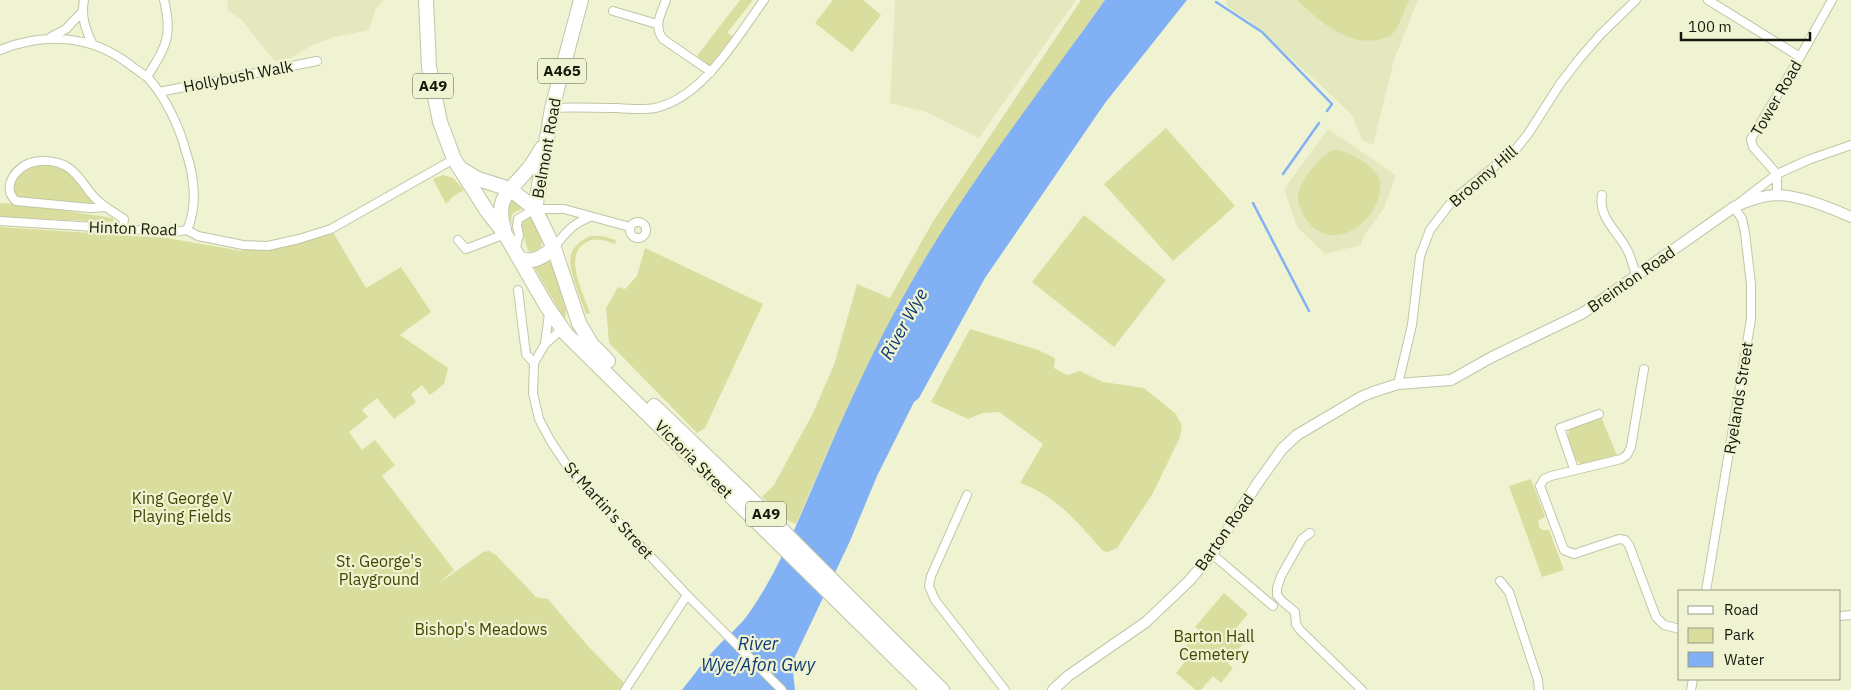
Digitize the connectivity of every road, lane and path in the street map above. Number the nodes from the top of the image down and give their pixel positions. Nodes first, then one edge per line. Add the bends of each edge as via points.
1 (84, 0) edge
2 (164, 0) edge
3 (426, 0) edge
4 (581, 0) edge
5 (666, 0) edge
6 (764, 0) edge
7 (1636, 0) edge
8 (1708, 0) edge
9 (1832, 0) edge
10 (613, 11) dead end
11 (82, 12) junction
12 (657, 24) junction
13 (50, 38) junction
14 (92, 43) junction
15 (0, 50) edge
16 (1800, 57) junction
17 (317, 61) dead end
18 (711, 72) junction
19 (147, 77) junction
20 (159, 92) junction
21 (552, 108) junction
22 (546, 144) junction
23 (1851, 145) edge
24 (456, 163) junction
25 (1777, 174) junction
26 (510, 188) junction
27 (1602, 195) dead end
28 (1776, 195) junction
29 (106, 207) junction
30 (1734, 207) junction
31 (535, 209) junction
32 (590, 217) junction
33 (1851, 217) edge
34 (0, 221) edge
35 (630, 227) dead end
36 (124, 228) junction
37 (187, 230) junction
38 (505, 234) junction
39 (458, 240) dead end
40 (554, 248) junction
41 (517, 254) junction
42 (1636, 275) junction
43 (518, 290) dead end
44 (572, 304) junction
45 (549, 310) junction
46 (562, 329) junction
47 (545, 344) junction
48 (534, 363) junction
49 (609, 368) junction
50 (1644, 369) dead end
51 (1398, 384) junction
52 (1599, 414) dead end
53 (1574, 469) junction
54 (967, 495) dead end
55 (1310, 533) dead end
56 (1212, 554) junction
57 (1500, 581) dead end
58 (1706, 590) edge
59 (687, 595) junction
60 (1273, 606) dead end
61 (1678, 629) edge
62 (916, 670) junction
63 (625, 690) edge
64 (782, 690) edge
65 (928, 690) edge
66 (942, 690) edge
67 (1005, 690) edge
68 (1053, 690) edge
69 (1362, 690) edge
70 (1538, 690) edge

1 - 11 street
2 - 19 street via 168,35 164,49
3 - 24 highway, A49 via 429,67 440,122
4 - 21 highway, Belmont Road / A465
5 - 12 street
6 - 18 street
7 - 51 street, Broomy Hill via 1580,58 1516,149 1458,195 1430,230 1420,256 1413,320
8 - 16 street
9 - 16 street, Tower Road
10 - 12 street
11 - 13 street via 66,29
11 - 14 street
12 - 18 street via 663,39
13 - 14 street
13 - 15 street
14 - 19 street via 119,56
16 - 25 street, Tower Road via 1751,139 1753,147
17 - 20 street, Hollybush Walk
18 - 21 street via 683,96 654,108
19 - 20 street
20 - 37 street via 182,135 190,163 194,192
21 - 22 highway, Belmont Road / A465
22 - 26 highway, A465
22 - 31 highway, Belmont Road / A465
23 - 25 street, Breinton Road
24 - 26 highway via 478,179
24 - 37 street, Hinton Road via 331,228 299,239 268,246 243,246 198,236
24 - 38 highway
25 - 28 street
25 - 30 street, Breinton Road
26 - 31 highway
26 - 38 highway, A465 via 501,206
27 - 42 street via 1600,205 1610,226 1626,247
28 - 30 street
28 - 33 street via 1828,207
29 - 29 street via 94,198 71,170 52,161 27,164 12,176 9,183 8,191 16,201
29 - 36 street via 124,219
30 - 42 street, Breinton Road
30 - 58 street, Ryelands Street via 1742,219 1745,233 1751,319
31 - 32 street via 564,209
31 - 40 highway, Victoria Street
31 - 41 street via 518,219
32 - 35 street
32 - 40 street via 568,230
34 - 36 street, Hinton Road
36 - 37 street, Hinton Road
38 - 39 street via 466,249
38 - 41 highway, Victoria Street
40 - 41 highway via 531,261
40 - 44 highway, Victoria Street / A49
41 - 45 highway, Victoria Street / A49
42 - 51 street, Breinton Road via 1582,313 1452,380
43 - 48 street, St Martin's Street via 526,354
44 - 46 highway
44 - 49 highway, Victoria Street / A49 via 582,329
45 - 46 highway, Victoria Street / A49
45 - 47 street, St Martin's Street
46 - 47 street
46 - 49 highway, Victoria Street / A49
47 - 48 street, St Martin's Street
48 - 59 street, St Martin's Street via 533,393 539,419 557,452 572,473
49 - 62 highway, Victoria Street / A49 via 744,492
50 - 53 street via 1629,452 1621,459
51 - 56 street, Barton Road via 1361,397 1289,441
52 - 53 street via 1560,428
53 - 61 street via 1544,479 1540,486 1564,550 1574,554 1619,539 1625,540 1656,617 1664,626
54 - 67 street via 929,586 935,600
55 - 69 street via 1302,539 1281,576 1278,595 1295,612 1296,624
56 - 60 street
56 - 68 street, Barton Road via 1146,622
57 - 70 street via 1509,592 1538,680
59 - 63 street
59 - 64 street, St Martin's Street
62 - 65 highway, Victoria Street / A49
62 - 66 highway, Victoria Street / A49

